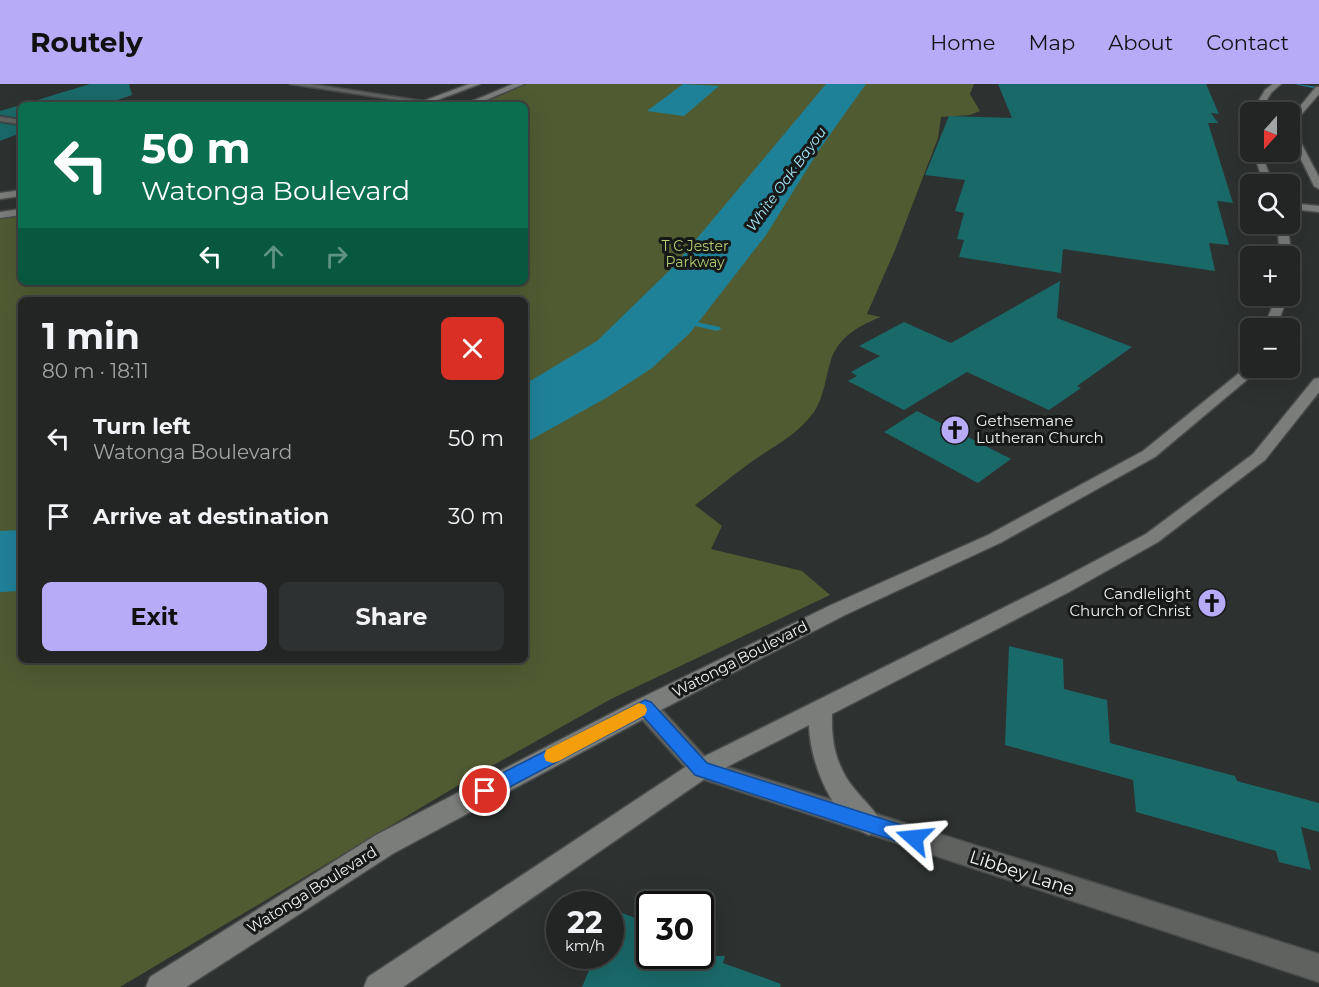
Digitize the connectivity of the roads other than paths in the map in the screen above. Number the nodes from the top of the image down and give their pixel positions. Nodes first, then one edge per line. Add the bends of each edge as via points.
1 (294, 84) edge
2 (476, 84) edge
3 (520, 84) edge
4 (1277, 84) edge
5 (1319, 88) edge
6 (408, 102) edge
7 (426, 102) edge
8 (475, 102) edge
9 (1262, 102) edge
10 (0, 119) edge
11 (18, 122) edge
12 (1319, 186) edge
13 (18, 193) edge
14 (0, 196) edge
15 (1300, 207) edge
16 (1319, 209) edge
17 (18, 212) edge
18 (0, 215) edge
19 (1242, 378) edge
20 (1319, 381) edge
21 (645, 707) junction
22 (821, 708) junction
23 (701, 769) junction
24 (869, 823) junction
25 (1319, 968) edge
26 (160, 987) edge
27 (378, 987) edge

1 - 6 street
2 - 7 main road
3 - 8 main road
4 - 9 main road
5 - 12 main road via 1296,116 1297,143
10 - 11 street
13 - 14 main road
15 - 16 main road
17 - 18 main road
19 - 21 main road, Watonga Boulevard via 1149,454 994,539 838,610
20 - 22 main road via 1259,457 1152,538
21 - 23 street
21 - 26 main road, Watonga Boulevard via 385,844
22 - 23 main road
22 - 24 main road via 821,750 828,771 852,807
23 - 24 street, Libbey Lane
23 - 27 main road
24 - 25 street, Libbey Lane

